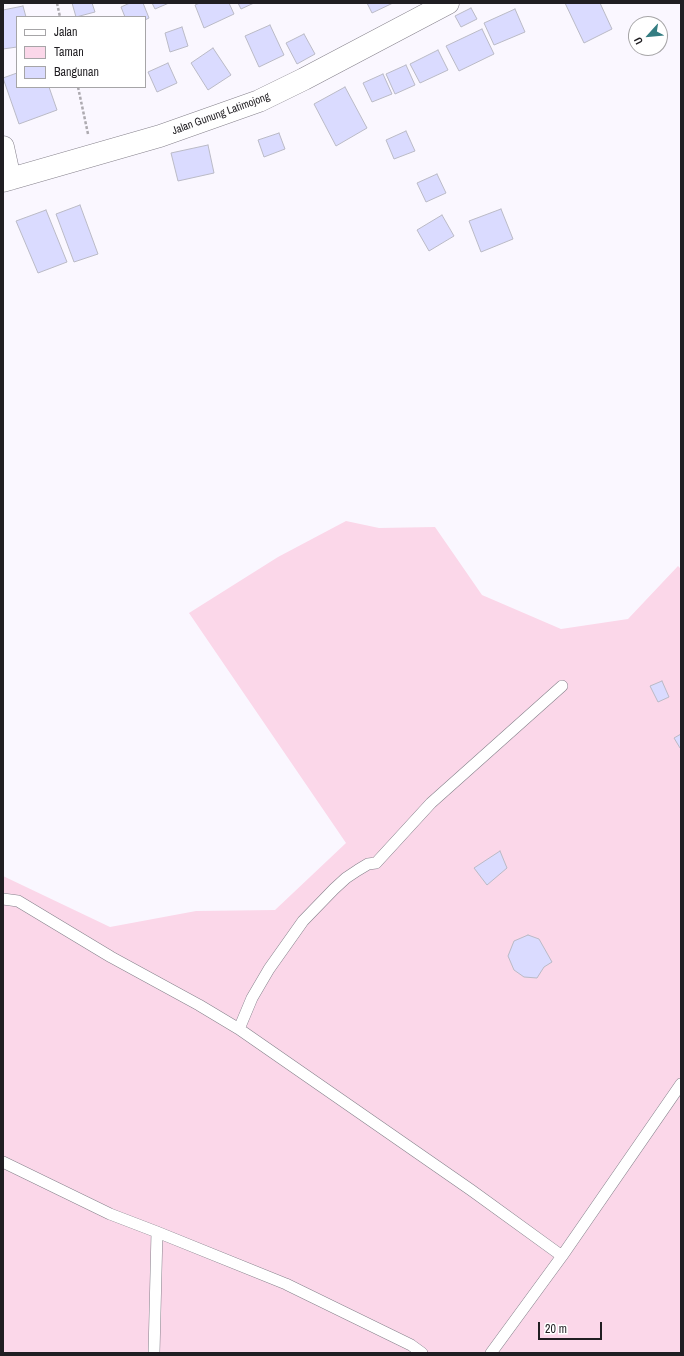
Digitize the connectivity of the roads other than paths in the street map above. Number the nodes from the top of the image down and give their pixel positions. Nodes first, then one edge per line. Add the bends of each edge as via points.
1 (448, 3) edge
2 (3, 146) edge
3 (7, 180) edge
4 (562, 686) dead end
5 (3, 899) edge
6 (239, 1029) junction
7 (681, 1084) edge
8 (3, 1162) edge
9 (157, 1232) junction
10 (562, 1256) junction
11 (154, 1353) edge
12 (422, 1353) edge
13 (491, 1353) edge

1 - 3 street, Jalan Gunung Latimojong via 259,101 160,136
2 - 3 street
4 - 6 lane via 431,803 376,863 368,864 346,878 303,921 269,969 252,998
5 - 6 lane via 18,901
6 - 10 lane
7 - 10 lane
8 - 9 lane via 110,1214
9 - 11 lane
9 - 12 lane via 286,1284
10 - 13 lane

